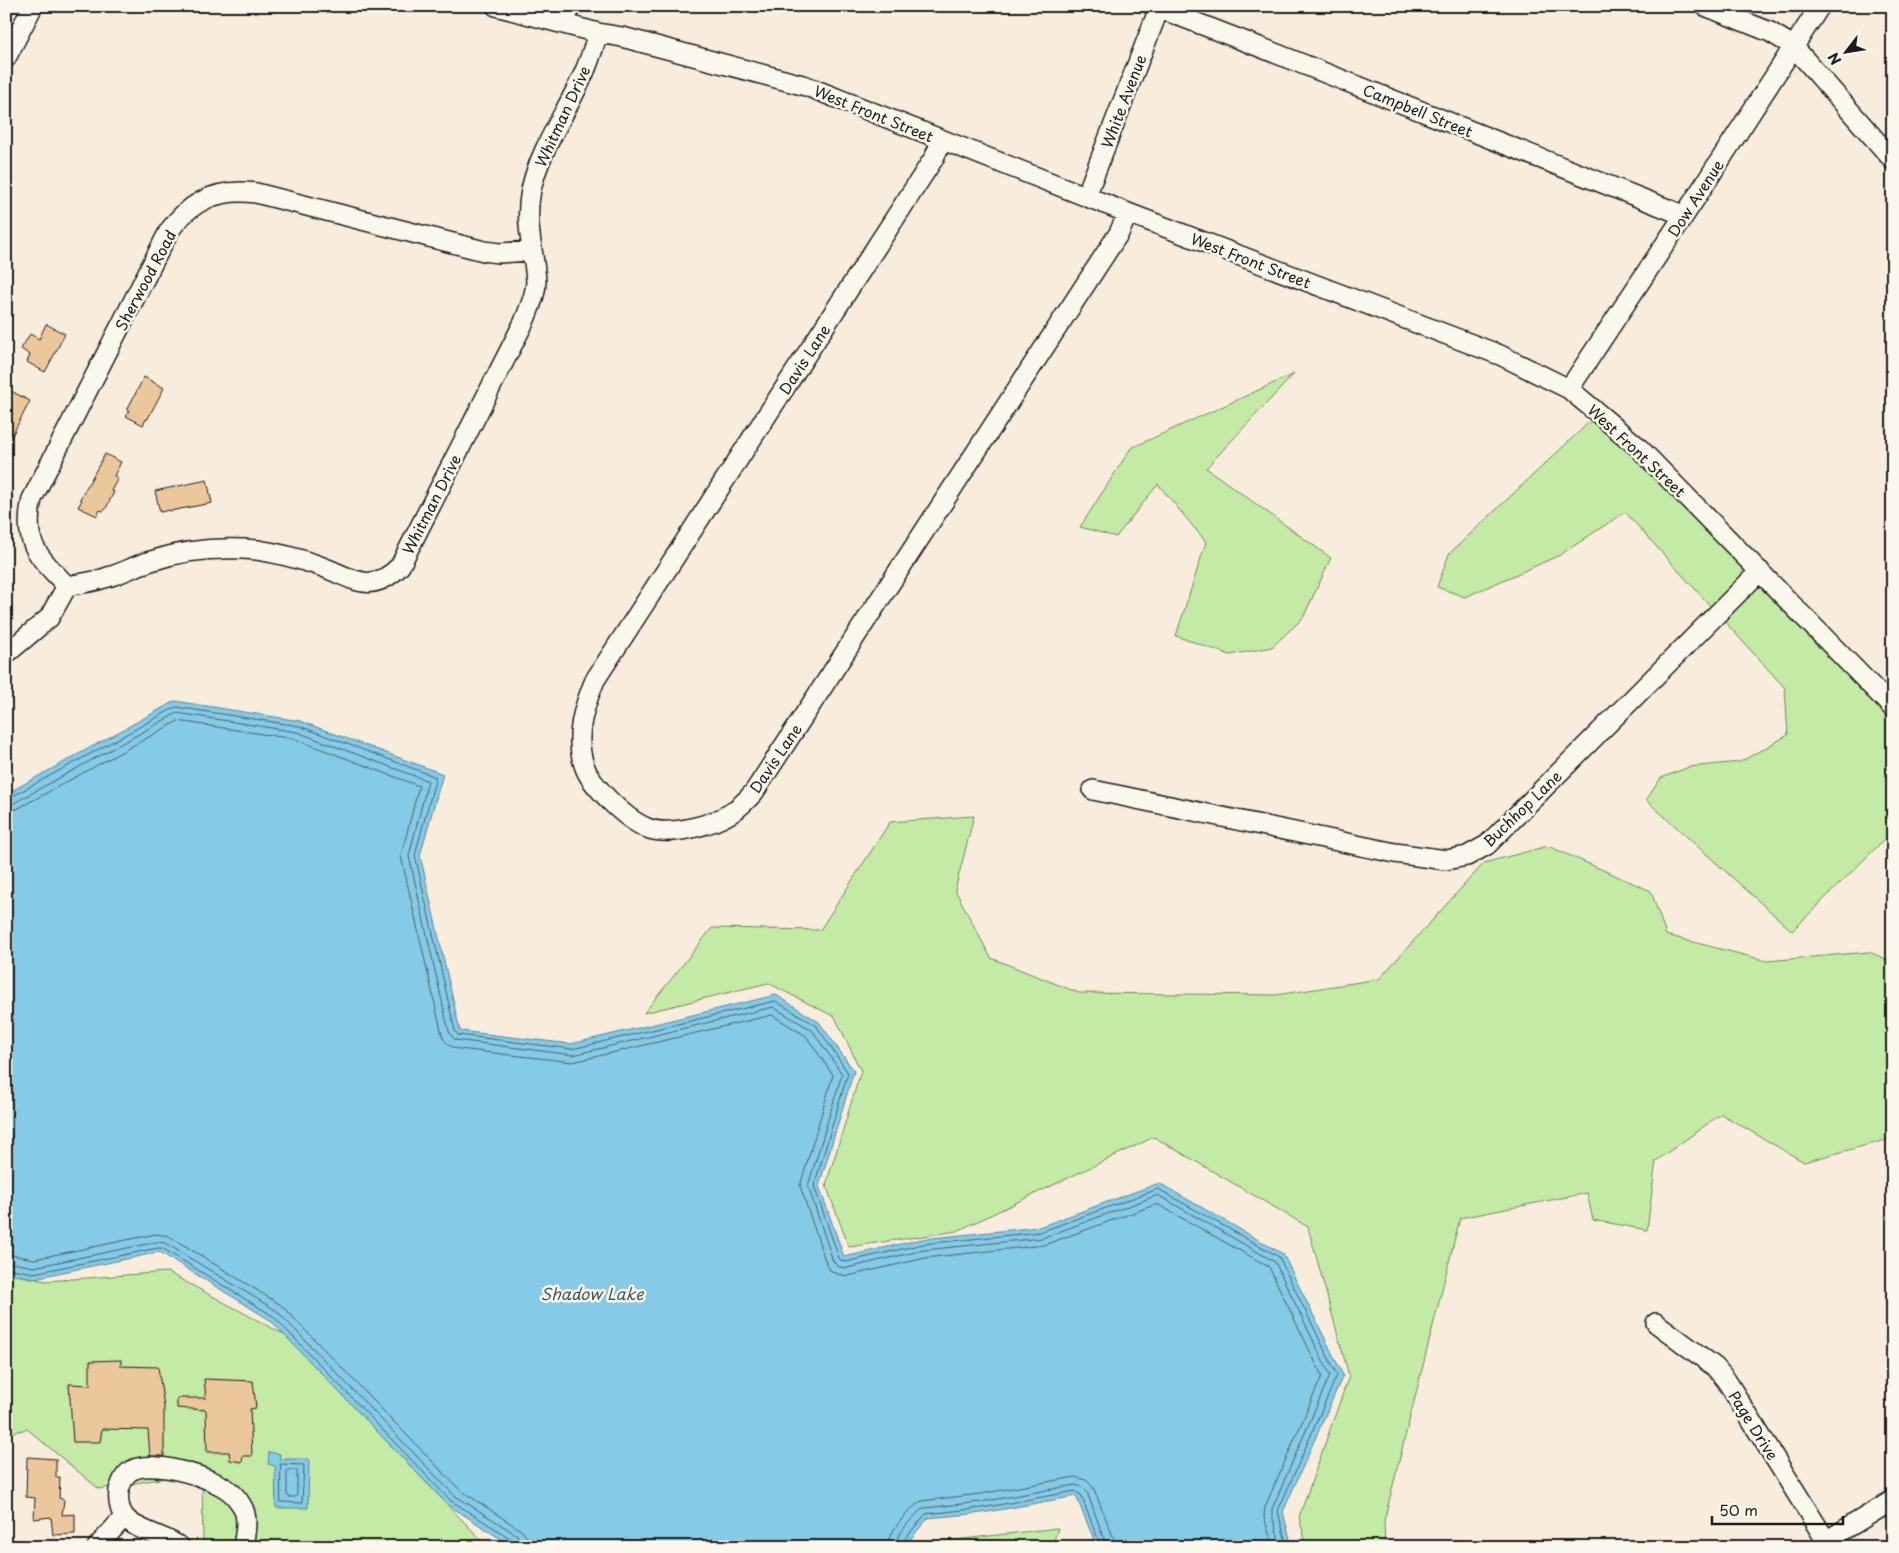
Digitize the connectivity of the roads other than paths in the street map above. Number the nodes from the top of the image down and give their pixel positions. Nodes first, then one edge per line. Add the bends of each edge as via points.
1 (33, 6) edge
2 (496, 6) edge
3 (1705, 6) edge
4 (1820, 6) edge
5 (1157, 7) edge
6 (568, 15) edge
7 (598, 33) junction
8 (1793, 46) junction
9 (6, 58) edge
10 (942, 140) junction
11 (1893, 160) edge
12 (1086, 196) junction
13 (1128, 213) junction
14 (1684, 215) junction
15 (531, 251) junction
16 (1568, 389) junction
17 (1760, 571) junction
18 (67, 586) junction
19 (6, 654) edge
20 (1893, 708) edge
21 (1093, 790) dead end
22 (1656, 1323) dead end
23 (1893, 1500) edge
24 (124, 1517) junction
25 (1828, 1544) edge
26 (97, 1547) edge
27 (180, 1547) edge
28 (243, 1547) edge

1 - 9 street
2 - 6 street, West Front Street
3 - 8 street via 1770,32
4 - 8 street, Dow Avenue
5 - 12 street, White Avenue
5 - 14 street, Campbell Street
6 - 7 street, West Front Street
7 - 10 street, West Front Street via 797,83
7 - 15 street, Whitman Drive via 584,73 533,179 528,219
8 - 11 street
8 - 14 street, Dow Avenue
10 - 12 street, West Front Street
10 - 13 street, Davis Lane via 934,158 836,311 595,680 581,722 583,764 591,780 619,810 649,829 683,829 713,822 737,809 754,792
12 - 13 street, West Front Street
13 - 16 street, West Front Street via 1492,352
14 - 16 street, Dow Avenue
15 - 18 street, Whitman Drive via 536,282 524,322 400,566 391,574 370,582 351,580 280,554 216,549 151,560 106,578
15 - 18 street, Sherwood Road via 484,251 241,191 210,197 190,207 169,231 32,498 28,515 30,538 39,555
16 - 17 street, West Front Street via 1637,446
17 - 20 street, West Front Street
17 - 21 street, Buchhop Lane via 1487,845 1468,856 1446,860 1395,853
18 - 19 street via 49,618
22 - 25 street, Page Drive via 1715,1367 1726,1380
23 - 25 street
24 - 26 street
24 - 27 street
24 - 28 street via 119,1506 119,1493 128,1473 137,1468 168,1467 212,1482 230,1492 246,1516

